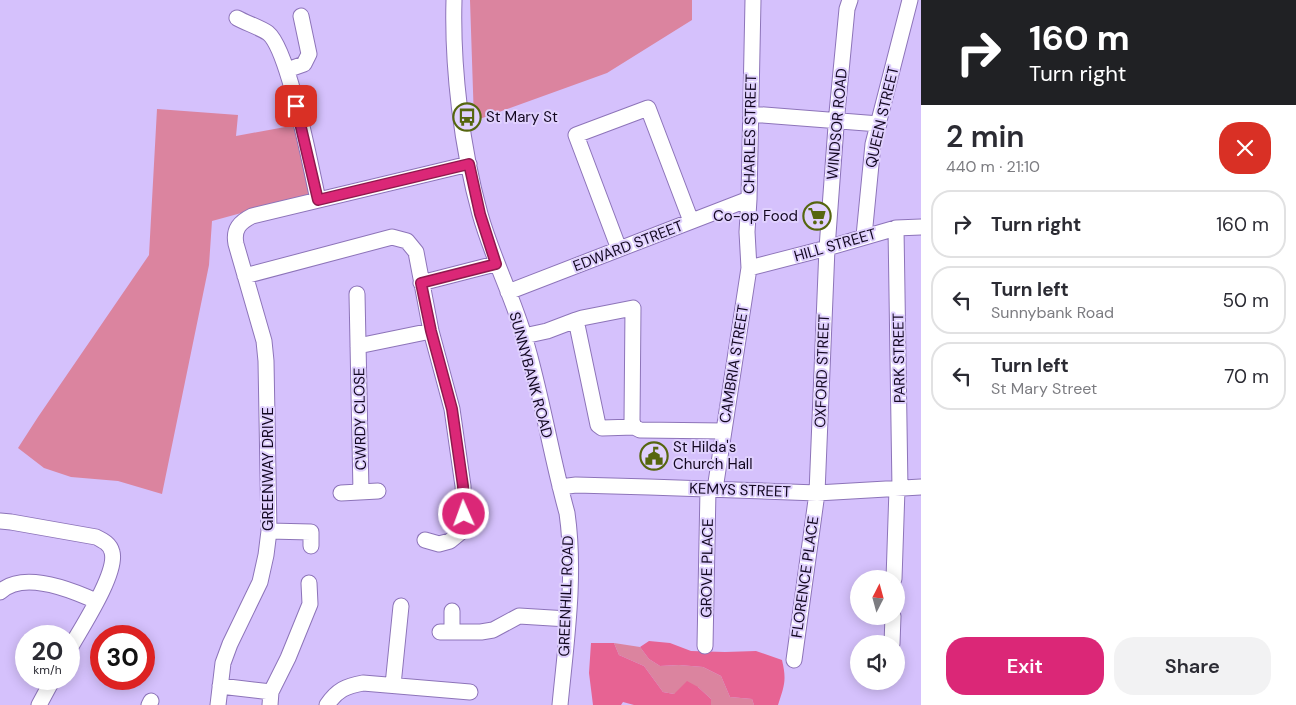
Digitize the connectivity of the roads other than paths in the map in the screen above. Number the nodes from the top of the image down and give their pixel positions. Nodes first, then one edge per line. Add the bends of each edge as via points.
1 (454, 0) edge
2 (753, 0) edge
3 (850, 0) edge
4 (910, 0) edge
5 (300, 16) dead end
6 (237, 18) dead end
7 (287, 70) junction
8 (751, 114) junction
9 (836, 121) junction
10 (879, 124) junction
11 (469, 164) junction
12 (749, 199) junction
13 (318, 200) junction
14 (691, 221) junction
15 (921, 227) edge
16 (896, 228) junction
17 (864, 236) junction
18 (827, 248) junction
19 (619, 249) junction
20 (496, 264) junction
21 (749, 268) junction
22 (245, 276) junction
23 (421, 283) junction
24 (508, 292) junction
25 (357, 294) dead end
26 (576, 320) junction
27 (431, 331) junction
28 (524, 336) junction
29 (358, 346) junction
30 (634, 427) junction
31 (724, 431) junction
32 (560, 487) junction
33 (921, 487) edge
34 (712, 489) junction
35 (899, 489) junction
36 (378, 491) dead end
37 (361, 492) junction
38 (341, 493) dead end
39 (817, 494) junction
40 (0, 521) edge
41 (269, 531) junction
42 (425, 540) dead end
43 (310, 546) dead end
44 (894, 570) edge
45 (309, 583) dead end
46 (0, 592) edge
47 (96, 601) junction
48 (401, 606) dead end
49 (452, 611) dead end
50 (568, 619) junction
51 (80, 630) edge
52 (705, 646) dead end
53 (794, 660) dead end
54 (393, 685) junction
55 (220, 686) junction
56 (47, 690) edge
57 (470, 692) dead end
58 (271, 699) edge
59 (39, 705) edge
60 (218, 705) edge
61 (327, 705) edge
62 (560, 705) edge

1 - 11 street, SUNNYBANK ROAD via 459,107
2 - 8 street, CHARLES STREET
3 - 9 street, WINDSOR ROAD
4 - 10 street, QUEEN STREET
5 - 7 street via 310,54 304,64
6 - 7 street via 268,33 278,46
7 - 13 street
8 - 9 street
8 - 12 street, CHARLES STREET
9 - 10 street
9 - 18 street, WINDSOR ROAD
10 - 17 street, QUEEN STREET via 870,163
11 - 13 street
11 - 20 street, SUNNYBANK ROAD
12 - 14 street, EDWARD STREET
12 - 21 street, CHARLES STREET
13 - 22 street, GREENWAY DRIVE via 252,216 241,222 235,236
14 - 19 street, EDWARD STREET
14 - 19 street via 648,108 576,136
15 - 16 street, HILL STREET
16 - 17 street, HILL STREET
16 - 35 street, PARK STREET
17 - 18 street, HILL STREET
18 - 21 street, HILL STREET
18 - 39 street, OXFORD STREET
19 - 24 street, EDWARD STREET
20 - 23 street
20 - 24 street, SUNNYBANK ROAD
21 - 31 street, CAMBRIA STREET
22 - 23 street via 392,237 408,240 416,252
22 - 41 street, GREENWAY DRIVE via 264,341 266,361
23 - 27 street
24 - 28 street, SUNNYBANK ROAD
25 - 29 street, CWRDY CLOSE
26 - 28 street
26 - 30 street via 598,425 602,428
26 - 30 street via 633,308
27 - 29 street
27 - 42 street via 452,409 464,514 461,532 450,541 439,544
28 - 32 street, SUNNYBANK ROAD
29 - 37 street, CWRDY CLOSE
30 - 31 street via 640,430
31 - 34 street, CAMBRIA STREET
32 - 34 street, KEMYS STREET
32 - 50 street, GREENHILL ROAD via 570,535
33 - 35 street, KEMYS STREET
34 - 39 street, KEMYS STREET
34 - 52 street, GROVE PLACE
35 - 39 street, KEMYS STREET
35 - 44 street, PARK STREET
36 - 37 street
37 - 38 street
39 - 53 street, FLORENCE PLACE
40 - 47 street via 106,542 112,550 112,568
41 - 43 street via 311,532
41 - 55 street, GREENWAY DRIVE via 260,582 230,644
45 - 58 street via 315,605
46 - 47 street via 21,582 53,585
47 - 51 street
48 - 54 street
49 - 50 street via 446,631 493,630 518,616
50 - 62 street, GREENHILL ROAD
54 - 57 street
54 - 61 street via 363,682 349,685 339,690
55 - 58 street
55 - 60 street, GREENWAY DRIVE
56 - 59 street

